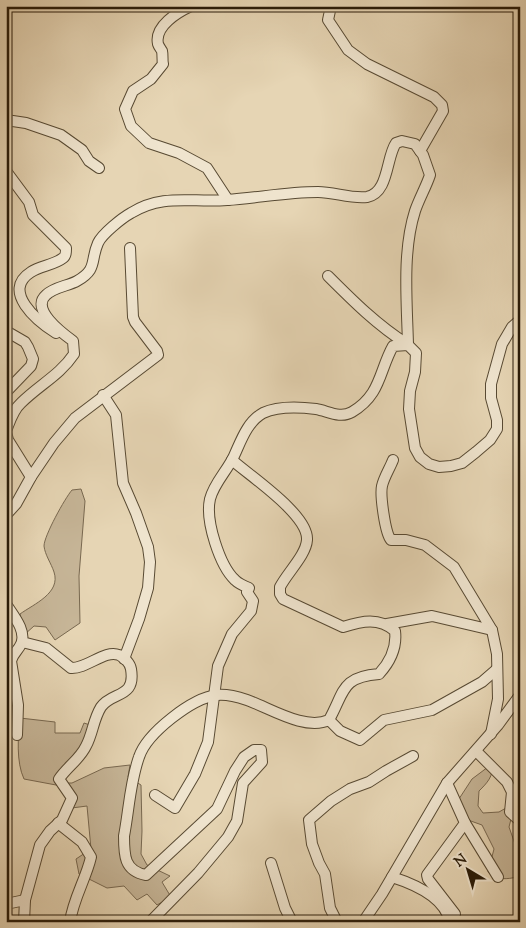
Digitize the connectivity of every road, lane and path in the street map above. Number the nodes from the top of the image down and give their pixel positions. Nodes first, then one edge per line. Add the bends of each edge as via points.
1 (192, 6) edge
2 (331, 6) edge
3 (6, 120) edge
4 (420, 151) junction
5 (99, 168) dead end
6 (6, 171) edge
7 (228, 200) junction
8 (130, 248) dead end
9 (328, 276) dead end
10 (520, 320) edge
11 (6, 331) edge
12 (66, 336) junction
13 (408, 345) junction
14 (6, 392) edge
15 (103, 395) junction
16 (6, 431) edge
17 (232, 460) junction
18 (393, 460) dead end
19 (31, 477) junction
20 (6, 515) edge
21 (6, 604) edge
22 (387, 624) junction
23 (492, 630) junction
24 (22, 642) junction
25 (124, 659) junction
26 (497, 669) junction
27 (520, 695) edge
28 (213, 696) junction
29 (329, 720) junction
30 (491, 734) junction
31 (17, 736) dead end
32 (476, 751) junction
33 (413, 756) dead end
34 (447, 784) junction
35 (156, 795) dead end
36 (520, 821) edge
37 (58, 823) junction
38 (465, 823) junction
39 (271, 863) dead end
40 (392, 877) junction
41 (498, 877) dead end
42 (25, 900) junction
43 (6, 904) edge
44 (452, 918) edge
45 (520, 919) edge
46 (24, 922) edge
47 (70, 922) edge
48 (150, 922) edge
49 (292, 922) edge
50 (337, 922) edge
51 (363, 922) edge
52 (518, 922) edge

1 - 7 street via 182,10 160,31 158,43 163,64 151,79 134,91 125,109 131,126 148,143 179,152 207,168
2 - 4 street via 328,20 348,50 367,64 434,97 442,105 443,111
3 - 5 street via 61,135
4 - 7 street via 415,144 396,143 390,150 385,178 378,191 368,197 320,192
4 - 13 street via 430,175 415,211 407,261
6 - 12 street via 29,202 32,215 66,248 63,259 31,272 22,280 19,296 43,323
7 - 12 street via 154,202 131,213 114,227 98,241 90,272 46,294 41,301 45,314
8 - 15 street via 133,317 158,355
9 - 13 street via 387,332
10 - 13 street via 502,344 491,384 497,429 476,452 462,463 451,466 429,464 415,448 409,409 416,353
11 - 14 street via 25,342 33,359 31,366
12 - 16 street via 73,341 74,354 56,376 20,404
13 - 17 street via 393,346 377,387 353,412 340,415 318,409 294,408 265,412 248,426
15 - 19 street via 67,427
15 - 25 street via 116,415 123,483 148,547 150,562 148,588
16 - 19 street via 8,440
17 - 22 street via 290,508 305,529 304,551 280,587 283,599 343,627 364,621
17 - 28 street via 210,499 209,520 230,574 249,588 253,601 251,611 232,634 225,649 218,666
18 - 23 street via 382,486 387,536 390,540 425,545 454,566
19 - 20 street
21 - 24 street via 20,626
22 - 23 street via 432,616
22 - 29 street via 395,631 396,640 388,665 379,674 364,675 344,688
23 - 26 street
24 - 25 street via 46,648 71,668 111,654
24 - 31 street via 11,661 18,704
25 - 37 street via 130,665 130,686 103,704 94,718 86,746 59,779 72,798
26 - 29 street via 482,682 432,710 384,720 360,740 340,731
26 - 30 street via 498,699
27 - 30 street
28 - 29 street via 230,695 308,723 321,724
28 - 35 street via 208,742 178,806 173,807
28 - 48 street via 194,703 174,717 150,737 139,756 124,836 128,865 136,873 146,875 217,809 244,757 254,750 261,750 262,762 243,783 237,821 228,837
30 - 32 street
32 - 34 street
32 - 36 street via 507,782 512,792 510,812
33 - 50 street via 369,782 350,789 309,820 312,844
34 - 38 street
34 - 40 street
37 - 42 street via 40,845
37 - 47 street via 82,842 92,857
38 - 41 street
38 - 44 street via 427,875
39 - 49 street
40 - 44 street via 424,890
40 - 51 street
42 - 43 street
42 - 46 street
45 - 52 street

